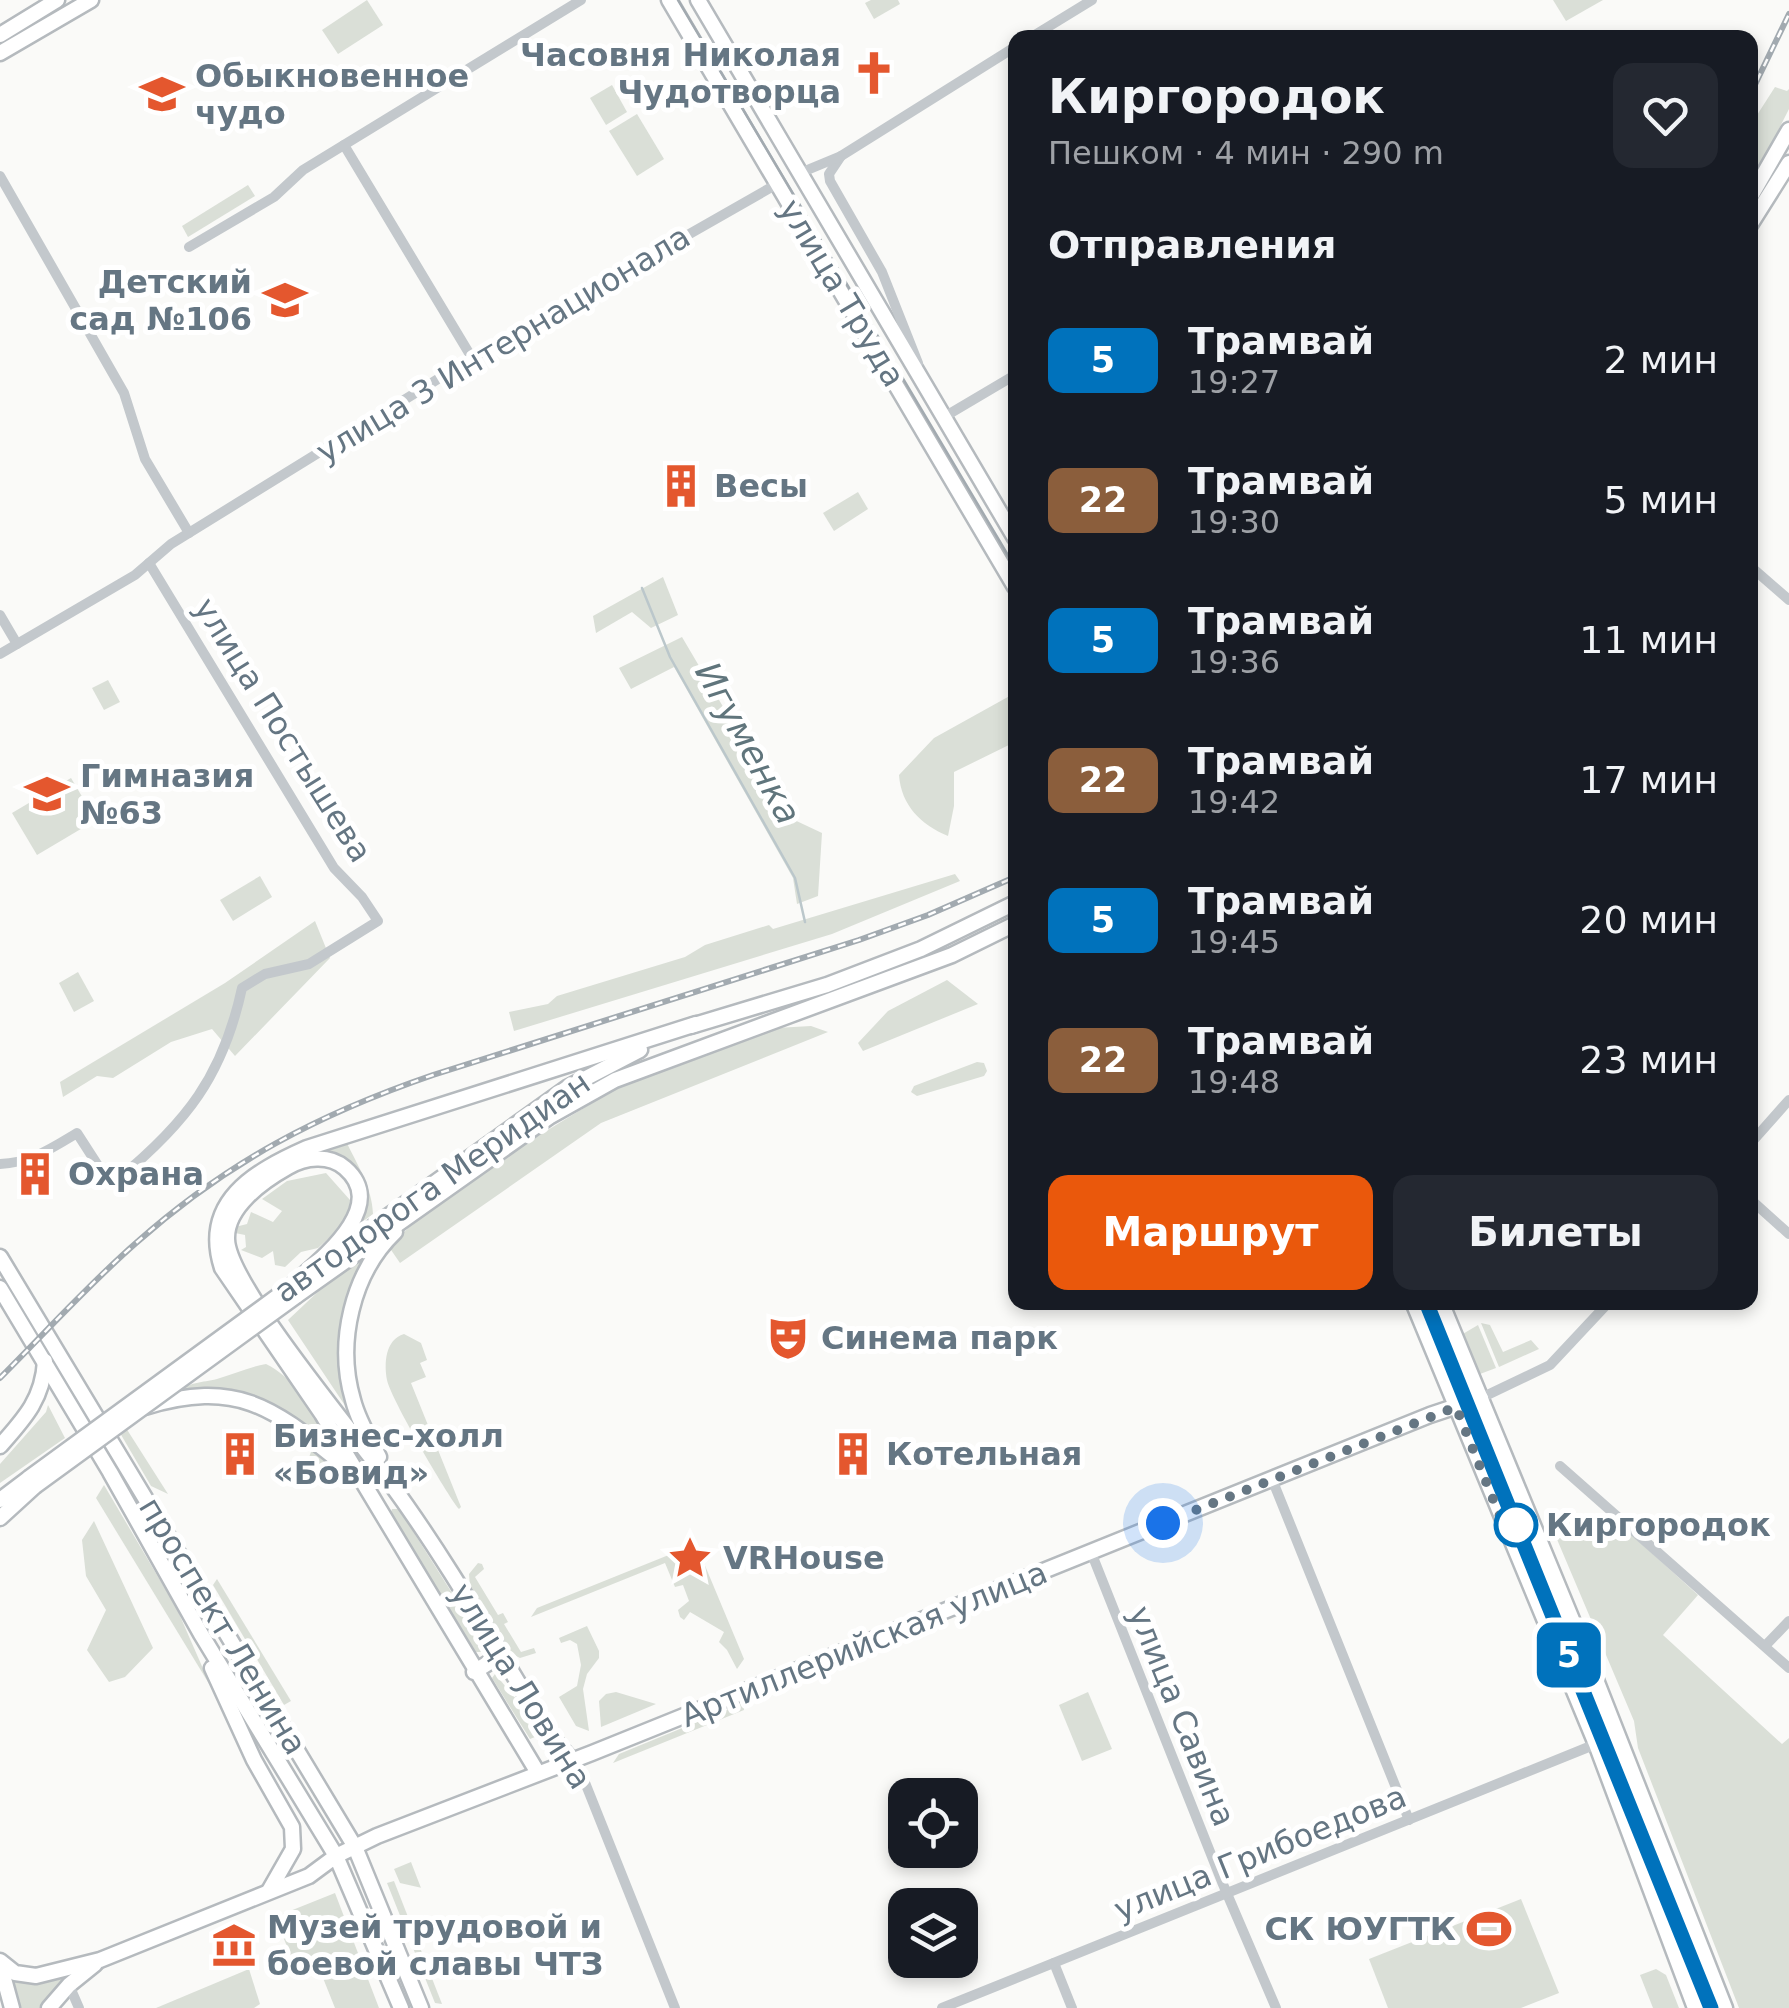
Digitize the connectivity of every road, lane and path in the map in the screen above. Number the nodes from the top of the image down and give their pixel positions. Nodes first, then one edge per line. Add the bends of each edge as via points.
1 (57, 0) edge
2 (90, 0) edge
3 (581, 0) edge
4 (668, 0) edge
5 (698, 0) edge
6 (1092, 0) edge
7 (1043, 30) edge
8 (0, 35) edge
9 (1008, 51) edge
10 (0, 53) edge
11 (1789, 130) edge
12 (344, 145) junction
13 (841, 156) junction
14 (1789, 163) edge
15 (800, 174) junction
16 (0, 176) edge
17 (777, 184) junction
18 (1758, 184) edge
19 (1758, 212) edge
20 (188, 247) dead end
21 (472, 358) junction
22 (1008, 379) edge
23 (929, 392) junction
24 (944, 417) junction
25 (1008, 526) edge
26 (188, 533) junction
27 (149, 562) junction
28 (1758, 573) edge
29 (1008, 575) edge
30 (1789, 600) edge
31 (0, 616) edge
32 (17, 644) junction
33 (0, 654) edge
34 (1008, 906) edge
35 (1008, 927) edge
36 (696, 1024) junction
37 (1789, 1100) edge
38 (1758, 1135) edge
39 (0, 1164) edge
40 (432, 1197) junction
41 (1758, 1206) edge
42 (1789, 1234) edge
43 (0, 1257) edge
44 (0, 1288) edge
45 (292, 1292) junction
46 (1416, 1310) edge
47 (1444, 1310) edge
48 (1602, 1310) edge
49 (44, 1361) junction
50 (1481, 1398) junction
51 (1456, 1407) junction
52 (140, 1409) junction
53 (0, 1446) edge
54 (1560, 1466) dead end
55 (1272, 1479) junction
56 (363, 1480) junction
57 (32, 1482) junction
58 (395, 1490) junction
59 (0, 1500) edge
60 (376, 1501) junction
61 (0, 1518) edge
62 (1091, 1552) junction
63 (1789, 1621) edge
64 (201, 1634) junction
65 (1765, 1646) junction
66 (501, 1655) junction
67 (1789, 1668) edge
68 (474, 1672) junction
69 (1596, 1744) junction
70 (572, 1761) junction
71 (538, 1774) junction
72 (1409, 1820) junction
73 (355, 1847) junction
74 (336, 1856) junction
75 (268, 1892) junction
76 (1227, 1893) junction
77 (100, 1960) junction
78 (0, 1963) edge
79 (1054, 1963) junction
80 (69, 1985) junction
81 (12, 2008) edge
82 (49, 2008) edge
83 (79, 2008) edge
84 (401, 2008) edge
85 (421, 2008) edge
86 (675, 2008) edge
87 (942, 2008) edge
88 (1072, 2008) edge
89 (1276, 2008) edge
90 (1695, 2008) edge
91 (1726, 2008) edge

1 - 8 main road
2 - 10 main road
3 - 12 street
4 - 17 main road, улица Труда
5 - 15 main road, улица Труда
6 - 7 street
9 - 13 street, улица 3 Интернационала
11 - 18 main road
12 - 20 street via 274,197
12 - 21 street
13 - 15 street, улица 3 Интернационала
13 - 23 street via 830,182 882,272
14 - 19 main road
15 - 17 main road, улица 3 Интернационала
15 - 23 main road, улица Труда
16 - 26 street via 124,393 145,459
17 - 21 street, улица 3 Интернационала
17 - 29 main road, улица Труда
21 - 26 street, улица 3 Интернационала
22 - 24 street
23 - 24 main road, улица Труда
24 - 25 main road, улица Труда
26 - 27 street, улица 3 Интернационала
27 - 32 street, улица 3 Интернационала
27 - 39 street, улица Постышева via 334,868 378,921 309,964 265,974 242,988 214,1073 164,1141 118,1179 106,1178 77,1132 45,1153
28 - 30 street
31 - 32 street
32 - 33 street, улица 3 Интернационала
34 - 36 main road, автодорога Меридиан via 906,955
35 - 40 main road, автодорога Меридиан via 952,955 615,1080
36 - 45 main road, автодорога Меридиан via 567,1088
36 - 56 main road via 307,1148 229,1200 215,1229 222,1268
37 - 38 street
40 - 45 main road, автодорога Меридиан
40 - 58 main road via 387,1240 369,1268 348,1331 353,1400
41 - 42 street
43 - 73 main road, проспект Ленина
44 - 49 main road, проспект Ленина
45 - 52 main road, автодорога Меридиан, bridge
45 - 57 main road, автодорога Меридиан, bridge
45 - 58 main road via 354,1219 354,1178 323,1158 290,1166 238,1207 227,1230 229,1254 246,1287
46 - 51 main road
47 - 50 main road
48 - 50 street, Артиллерийская улица via 1550,1365
49 - 53 main road via 33,1407
49 - 64 main road, проспект Ленина
50 - 51 main road, Артиллерийская улица
50 - 91 main road
51 - 55 main road, Артиллерийская улица
51 - 69 main road
52 - 56 main road via 184,1398 230,1398 274,1411
52 - 57 main road, автодорога Меридиан, bridge
54 - 65 street
55 - 62 main road, Артиллерийская улица
55 - 72 street
56 - 60 main road
57 - 59 main road, автодорога Меридиан
57 - 61 main road, автодорога Меридиан
58 - 60 main road
58 - 66 main road, улица Ловина
60 - 68 main road
62 - 70 main road, Артиллерийская улица
62 - 76 street, улица Савина
63 - 65 street
64 - 74 main road, проспект Ленина
64 - 75 main road via 254,1760 292,1827 293,1849
65 - 67 street
66 - 68 main road
66 - 70 main road, улица Ловина
68 - 71 main road
69 - 72 street, улица Грибоедова
69 - 90 main road
70 - 71 main road, Артиллерийская улица
70 - 86 street, улица Ловина
71 - 73 main road, Артиллерийская улица
72 - 76 street, улица Грибоедова
73 - 74 main road, Артиллерийская улица
73 - 85 main road, проспект Ленина
74 - 75 main road, Артиллерийская улица via 309,1876
74 - 84 main road, проспект Ленина
75 - 77 main road, Артиллерийская улица
76 - 79 street, улица Грибоедова
76 - 89 street, улица Савина
77 - 78 main road, Артиллерийская улица via 36,1976 15,1974
77 - 80 main road, Артиллерийская улица
78 - 81 main road
79 - 87 street, улица Грибоедова
79 - 88 street
80 - 82 main road, Артиллерийская улица
80 - 83 street

